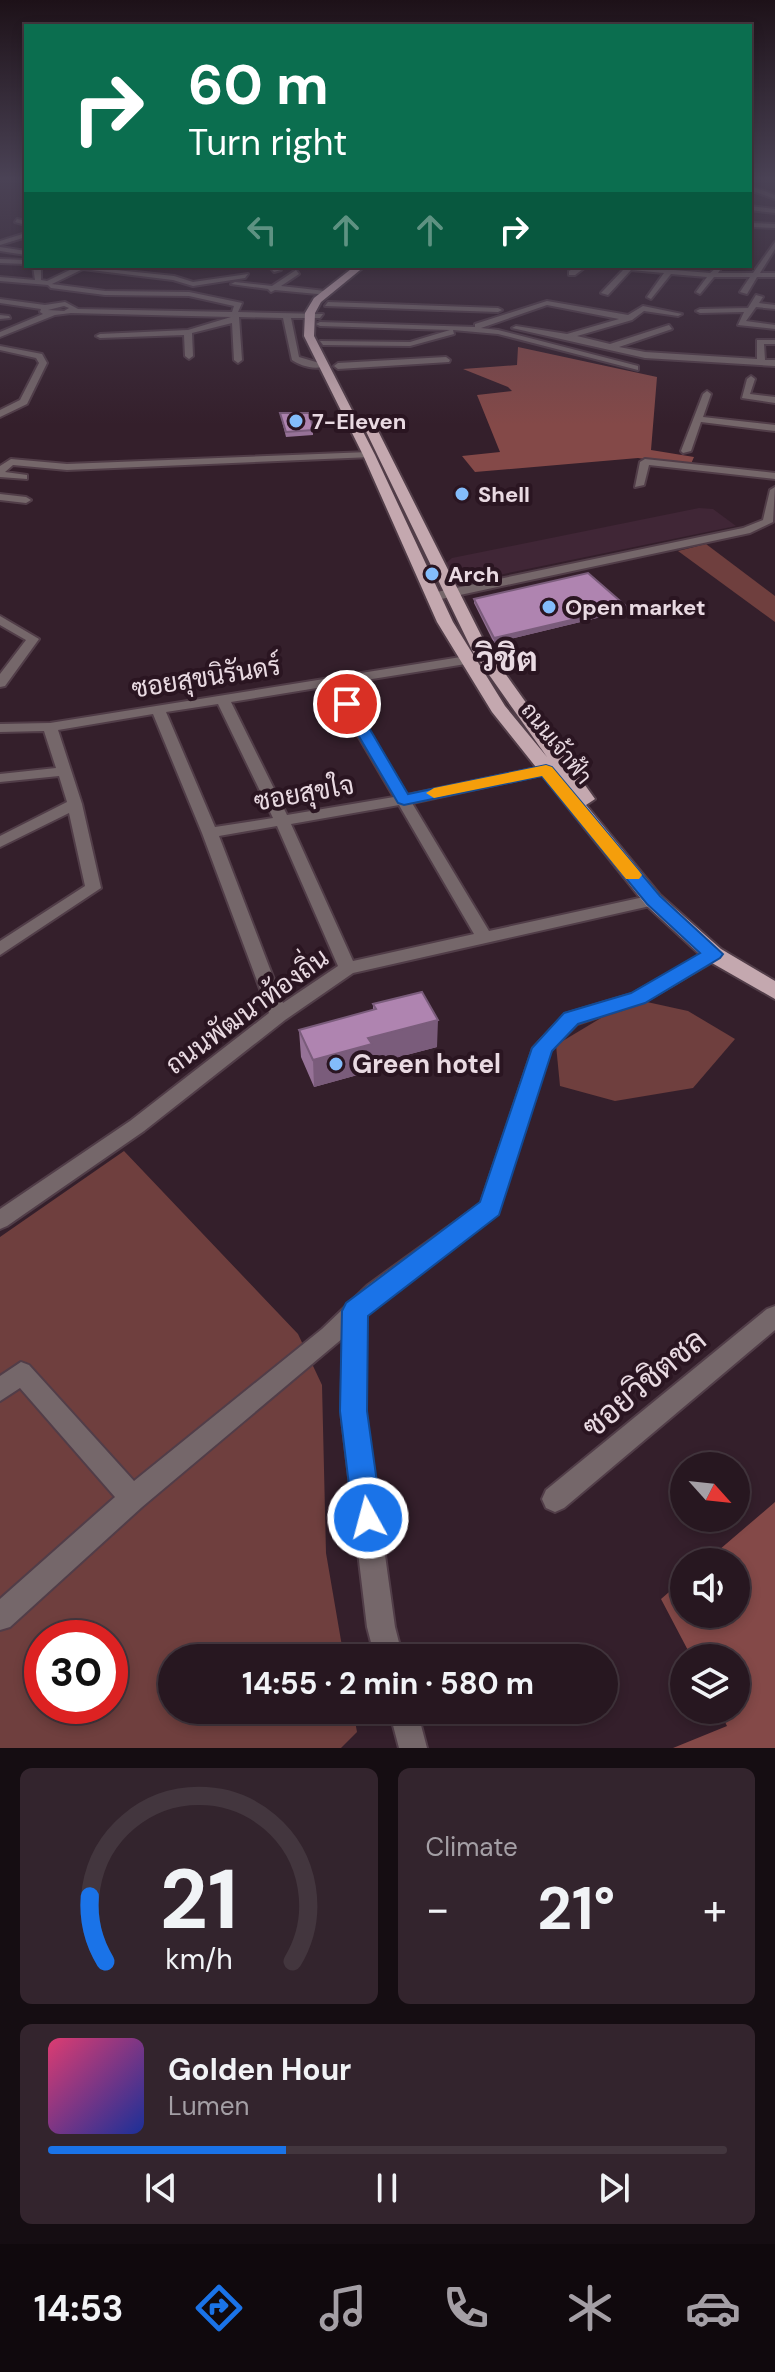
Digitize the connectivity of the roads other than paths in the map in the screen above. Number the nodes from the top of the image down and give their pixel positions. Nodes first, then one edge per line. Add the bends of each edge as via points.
1 (3, 262) edge
2 (24, 262) edge
3 (763, 262) edge
4 (80, 268) edge
5 (90, 268) edge
6 (183, 268) edge
7 (241, 268) edge
8 (359, 268) edge
9 (369, 268) edge
10 (580, 268) edge
11 (629, 268) edge
12 (671, 268) edge
13 (718, 268) edge
14 (134, 271) edge
15 (296, 272) dead end
16 (38, 273) edge
17 (97, 273) dead end
18 (572, 273) dead end
19 (246, 274) dead end
20 (755, 274) junction
21 (713, 275) junction
22 (775, 275) edge
23 (186, 277) dead end
24 (0, 278) edge
25 (174, 282) dead end
26 (235, 284) junction
27 (0, 286) edge
28 (51, 286) dead end
29 (68, 288) junction
30 (275, 288) junction
31 (36, 290) dead end
32 (226, 290) dead end
33 (700, 292) dead end
34 (744, 292) dead end
35 (105, 293) junction
36 (153, 294) junction
37 (266, 295) dead end
38 (651, 297) dead end
39 (0, 301) edge
40 (754, 304) junction
41 (775, 307) edge
42 (72, 308) junction
43 (582, 309) junction
44 (49, 310) junction
45 (498, 310) dead end
46 (319, 311) junction
47 (700, 311) dead end
48 (678, 314) dead end
49 (235, 315) junction
50 (287, 316) junction
51 (629, 318) junction
52 (487, 324) junction
53 (669, 327) dead end
54 (775, 327) edge
55 (465, 328) junction
56 (188, 332) junction
57 (556, 334) junction
58 (0, 335) edge
59 (140, 335) junction
60 (100, 336) dead end
61 (569, 337) junction
62 (535, 342) junction
63 (775, 342) edge
64 (323, 343) junction
65 (591, 343) junction
66 (609, 347) junction
67 (0, 348) edge
68 (141, 350) dead end
69 (570, 351) junction
70 (626, 351) junction
71 (21, 353) junction
72 (189, 356) dead end
73 (238, 360) dead end
74 (444, 360) dead end
75 (607, 361) junction
76 (0, 362) edge
77 (761, 363) junction
78 (775, 363) edge
79 (322, 365) junction
80 (338, 366) junction
81 (635, 368) dead end
82 (751, 379) dead end
83 (707, 394) dead end
84 (775, 400) edge
85 (0, 414) edge
86 (700, 419) junction
87 (775, 428) edge
88 (686, 451) dead end
89 (369, 455) junction
90 (0, 473) edge
91 (775, 476) edge
92 (23, 477) dead end
93 (639, 485) dead end
94 (774, 493) edge
95 (0, 497) edge
96 (26, 500) dead end
97 (452, 593) junction
98 (432, 597) junction
99 (0, 620) edge
100 (467, 660) junction
101 (333, 681) junction
102 (0, 683) edge
103 (222, 698) junction
104 (158, 709) junction
105 (50, 727) junction
106 (0, 728) edge
107 (546, 770) junction
108 (64, 771) junction
109 (0, 778) edge
110 (404, 800) junction
111 (75, 804) junction
112 (283, 822) junction
113 (210, 833) junction
114 (0, 842) edge
115 (653, 900) junction
116 (485, 939) junction
117 (0, 949) edge
118 (713, 954) junction
119 (348, 968) junction
120 (775, 977) edge
121 (775, 991) edge
122 (279, 1015) junction
123 (0, 1220) edge
124 (355, 1311) junction
125 (775, 1316) edge
126 (0, 1390) edge
127 (133, 1498) junction
128 (555, 1499) dead end
129 (0, 1617) edge
130 (385, 1644) edge
131 (407, 1724) edge
132 (413, 1748) edge

1 - 2 street
3 - 20 street
4 - 24 street via 48,283
5 - 26 street via 193,284 245,276
6 - 23 street
7 - 19 street
8 - 46 main road
9 - 46 main road
10 - 18 street
11 - 43 street
12 - 21 street
12 - 38 street
13 - 21 street
14 - 35 street
15 - 30 street
16 - 24 street
17 - 29 street
20 - 21 street
20 - 22 street
20 - 34 street
21 - 33 street
25 - 36 street
26 - 30 street
26 - 32 street
27 - 31 street
28 - 29 street
29 - 35 street
30 - 37 street
30 - 46 street
35 - 36 street
35 - 42 street
36 - 49 street via 189,294 239,305
39 - 44 street
40 - 41 street
40 - 47 street
40 - 54 street via 741,323
42 - 44 street
42 - 49 street
43 - 51 street
43 - 52 street via 547,303
44 - 58 street
45 - 46 street
46 - 49 street
46 - 50 street
46 - 55 street
46 - 64 main road, ถนนเจ้าฟ้า
46 - 79 main road, ถนนเจ้าฟ้า via 309,336
48 - 51 street via 643,308
49 - 50 street
49 - 56 street
49 - 73 street
50 - 79 street via 295,358
51 - 61 street
52 - 55 street
52 - 57 street
53 - 66 street
55 - 62 street
55 - 64 street via 410,344
56 - 59 street
56 - 72 street
57 - 61 street
57 - 62 street
59 - 60 street
59 - 68 street
61 - 65 street
62 - 69 street
63 - 77 street via 760,342
64 - 80 main road, ถนนเจ้าฟ้า
65 - 66 street
65 - 69 street
66 - 70 street
67 - 71 street
69 - 75 street
70 - 75 street
70 - 77 street
71 - 76 street
71 - 85 street via 39,356 43,363 24,402
74 - 80 street
75 - 81 street
77 - 78 street
79 - 89 main road, ถนนเจ้าฟ้า
80 - 97 main road, ถนนเจ้าฟ้า
82 - 84 street via 745,396
83 - 86 street
86 - 87 street
86 - 88 street
89 - 90 street via 67,467 11,462
89 - 98 main road, ถนนเจ้าฟ้า
90 - 92 street
91 - 93 street via 645,462
94 - 97 street via 768,522 746,531
95 - 96 street
97 - 98 street
97 - 120 main road, ถนนเจ้าฟ้า via 514,702 661,895 723,947
98 - 100 main road, ถนนเจ้าฟ้า
99 - 102 street via 33,639
100 - 101 street, ซอยสุขนิรันดร์
100 - 107 main road, ถนนเจ้าฟ้า
101 - 103 street, ซอยสุขนิรันดร์
101 - 110 street
103 - 104 street, ซอยสุขนิรันดร์
103 - 112 street
104 - 105 street, ซอยสุขนิรันดร์
104 - 113 street
105 - 106 street, ซอยสุขนิรันดร์
105 - 108 street
107 - 110 street, ซอยสุขใจ
107 - 115 main road, ถนนเจ้าฟ้า
108 - 109 street
108 - 111 street
110 - 112 street, ซอยสุขใจ
110 - 116 street
111 - 114 street
111 - 117 street via 93,888
112 - 113 street, ซอยสุขใจ
112 - 119 street
113 - 122 street
115 - 116 street, ถนนพัฒนาท้องถิ่น
115 - 118 main road, ถนนเจ้าฟ้า
116 - 119 street, ถนนพัฒนาท้องถิ่น
118 - 121 main road, ถนนเจ้าฟ้า
118 - 124 street via 638,998 571,1019 542,1048 490,1208
119 - 122 street, ถนนพัฒนาท้องถิ่น
122 - 123 street, ถนนพัฒนาท้องถิ่น via 137,1126
124 - 127 street
124 - 130 street via 353,1411
125 - 128 street, ซอยวิชิตชล
126 - 127 street via 21,1373
127 - 129 street
131 - 132 street

